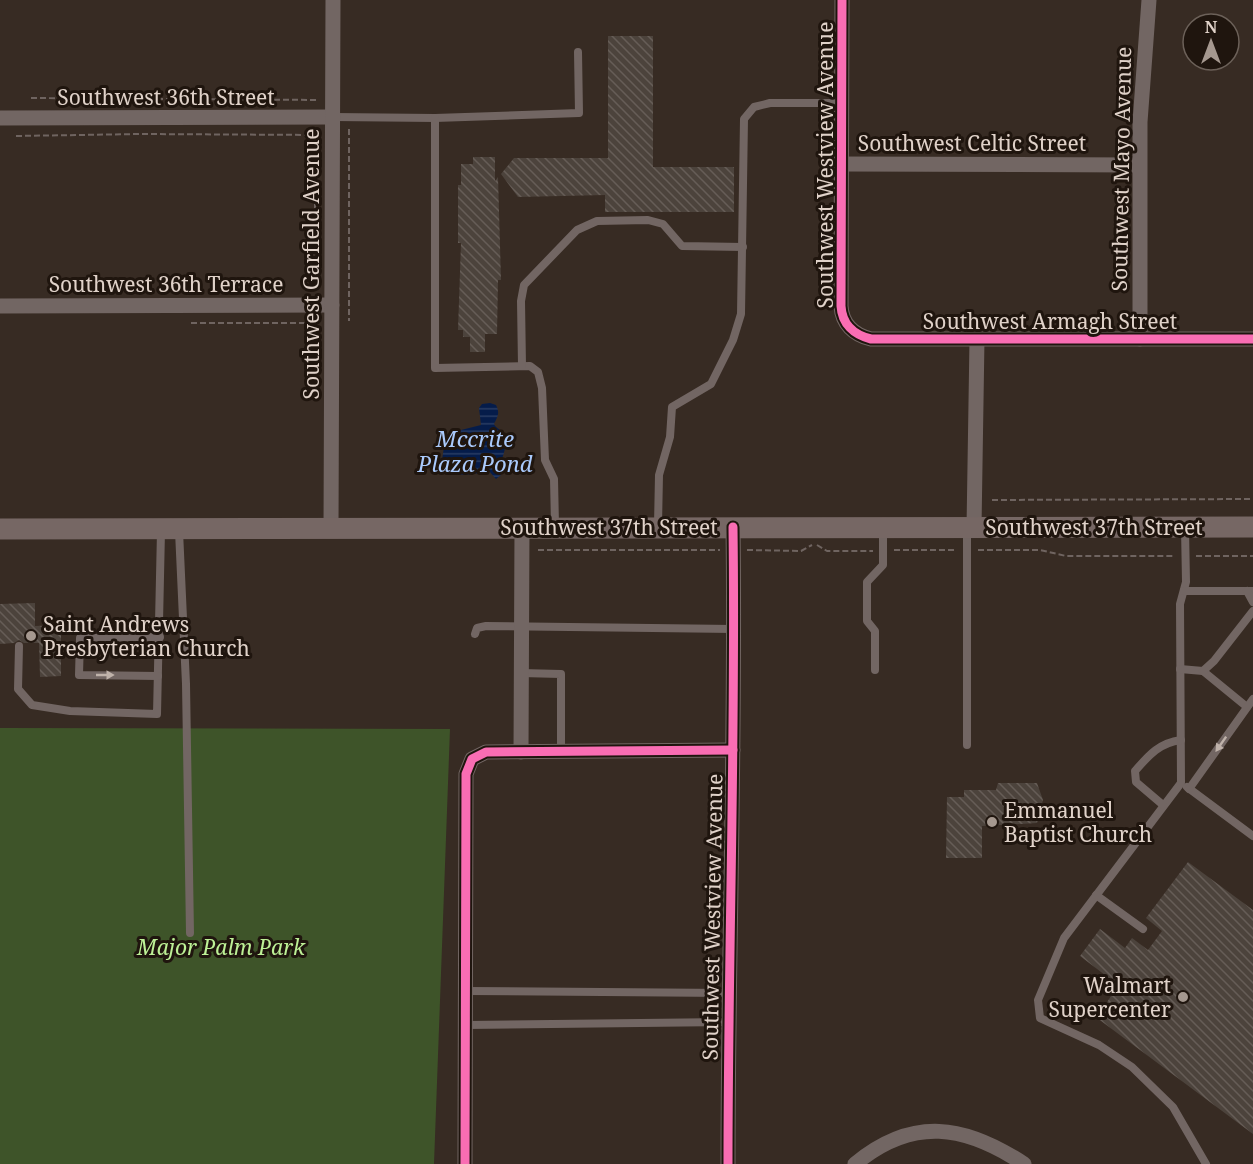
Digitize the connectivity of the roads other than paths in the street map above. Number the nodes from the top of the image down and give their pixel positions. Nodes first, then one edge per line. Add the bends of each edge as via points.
1 (333, 0) edge
2 (842, 0) edge
3 (1149, 0) edge
4 (578, 52) dead end
5 (841, 103) junction
6 (333, 117) junction
7 (0, 118) edge
8 (435, 118) junction
9 (841, 164) junction
10 (1139, 165) junction
11 (743, 248) junction
12 (332, 305) junction
13 (0, 306) edge
14 (850, 329) joint
15 (977, 339) junction
16 (1140, 339) junction
17 (1253, 339) edge
18 (522, 366) junction
19 (522, 527) junction
20 (555, 527) junction
21 (658, 527) junction
22 (733, 527) junction
23 (883, 527) junction
24 (1185, 527) junction
25 (1253, 527) edge
26 (331, 528) junction
27 (971, 528) junction
28 (0, 529) edge
29 (170, 529) junction
30 (1184, 591) junction
31 (1250, 591) edge
32 (1253, 602) edge
33 (1253, 611) edge
34 (521, 627) junction
35 (734, 629) junction
36 (475, 634) dead end
37 (160, 637) junction
38 (19, 646) dead end
39 (1180, 669) junction
40 (875, 670) dead end
41 (1203, 671) junction
42 (521, 673) junction
43 (158, 676) junction
44 (1253, 699) edge
45 (1247, 707) junction
46 (1181, 740) junction
47 (967, 745) dead end
48 (733, 750) junction
49 (520, 752) junction
50 (561, 752) junction
51 (1181, 783) junction
52 (1189, 789) junction
53 (1163, 805) junction
54 (1253, 836) edge
55 (1096, 895) junction
56 (1143, 929) dead end
57 (190, 933) dead end
58 (467, 991) junction
59 (728, 993) junction
60 (728, 1022) junction
61 (467, 1024) junction
62 (465, 1164) edge
63 (728, 1164) edge
64 (855, 1164) edge
65 (1024, 1164) edge
66 (1206, 1164) edge

1 - 6 street, Southwest Garfield Avenue
2 - 5 street, Southwest Westview Avenue
3 - 10 street, Southwest Mayo Avenue
4 - 8 lane via 579,113
5 - 9 street, Southwest Westview Avenue
5 - 11 lane via 770,103 754,107 744,119
6 - 7 street, Southwest 36th Street
6 - 8 lane
6 - 12 street, Southwest Garfield Avenue
8 - 18 lane via 435,368
9 - 10 street, Southwest Celtic Street
9 - 14 street, Southwest Westview Avenue via 841,306
10 - 16 street, Southwest Mayo Avenue
11 - 18 lane via 682,246 663,224 648,220 597,221 577,230 524,285
11 - 21 lane via 741,314 733,340 711,384 672,407 670,437 659,475
12 - 13 street, Southwest 36th Terrace
12 - 26 street, Southwest Garfield Avenue
14 - 15 street, Southwest Armagh Street via 871,339
15 - 16 street, Southwest Armagh Street
15 - 27 street
16 - 17 street, Southwest Armagh Street
18 - 20 lane via 538,372 542,388 545,460 554,479
19 - 20 main road, Southwest 37th Street
19 - 26 main road, Southwest 37th Street
19 - 34 street
20 - 21 main road, Southwest 37th Street
21 - 22 main road, Southwest 37th Street
22 - 23 main road, Southwest 37th Street
22 - 35 street, Southwest Westview Avenue
23 - 27 main road, Southwest 37th Street
23 - 40 lane via 883,565 867,582 867,621 875,631
24 - 25 main road, Southwest 37th Street
24 - 27 main road, Southwest 37th Street
24 - 30 lane
26 - 29 main road, Southwest 37th Street
27 - 47 lane
28 - 29 main road, Southwest 37th Street
29 - 37 lane
29 - 57 lane via 186,695
30 - 31 lane
30 - 39 lane via 1180,604
31 - 32 lane
33 - 41 lane
34 - 35 lane
34 - 36 lane via 486,626 477,628
34 - 42 street
35 - 48 street, Southwest Westview Avenue
37 - 43 lane
37 -> 43 lane via 80,638 80,675
38 - 43 lane via 18,689 32,705 70,711 157,714
39 - 41 lane
39 - 46 lane
41 - 45 lane
42 - 49 street
42 - 50 lane via 561,674
44 - 45 lane
45 -> 52 lane
46 - 51 lane
46 - 53 lane via 1165,742 1135,771 1136,782
48 - 50 street
48 - 59 street, Southwest Westview Avenue
49 - 50 street
49 - 58 street via 486,752 467,766
51 - 52 lane
51 - 53 lane
52 - 54 lane
53 - 55 lane
55 - 56 lane
55 - 66 lane via 1064,938 1038,1000 1040,1018 1099,1045 1132,1067 1173,1107
58 - 59 lane
58 - 61 street
59 - 60 street, Southwest Westview Avenue
60 - 61 lane
60 - 63 street, Southwest Westview Avenue
61 - 62 street
64 - 65 street via 888,1142 929,1131 960,1133 999,1148

